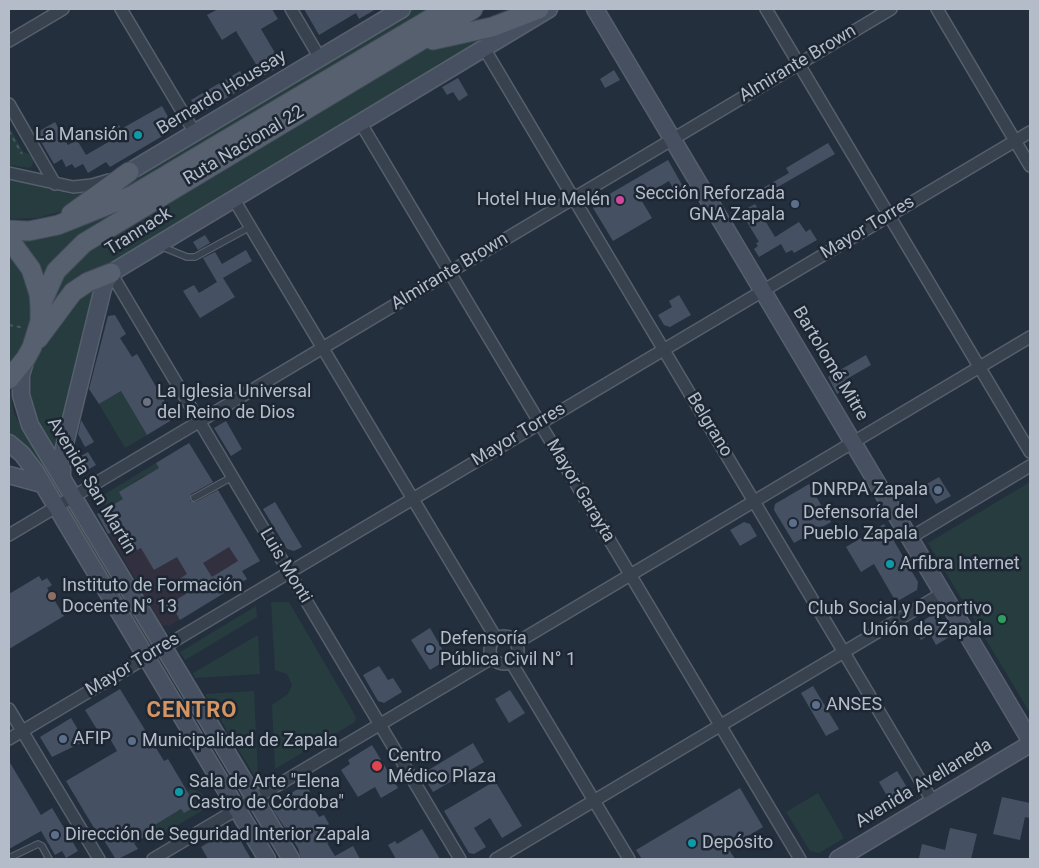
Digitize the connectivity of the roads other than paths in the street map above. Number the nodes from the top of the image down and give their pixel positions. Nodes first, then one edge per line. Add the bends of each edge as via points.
1 (63, 9) edge
2 (121, 9) edge
3 (291, 9) edge
4 (402, 9) edge
5 (436, 9) edge
6 (447, 9) edge
7 (473, 9) edge
8 (539, 9) edge
9 (549, 9) edge
10 (594, 9) edge
11 (766, 9) edge
12 (891, 9) edge
13 (937, 9) edge
14 (420, 25) junction
15 (9, 41) edge
16 (484, 48) junction
17 (401, 52) junction
18 (320, 58) junction
19 (799, 64) junction
20 (9, 104) edge
21 (360, 122) junction
22 (1030, 132) edge
23 (195, 133) junction
24 (672, 139) junction
25 (1015, 141) junction
26 (1030, 166) edge
27 (129, 172) junction
28 (9, 173) edge
29 (55, 184) junction
30 (233, 198) junction
31 (574, 198) junction
32 (889, 216) junction
33 (250, 227) junction
34 (42, 229) junction
35 (9, 230) edge
36 (9, 239) edge
37 (156, 245) junction
38 (450, 272) junction
39 (111, 273) junction
40 (762, 291) junction
41 (40, 307) junction
42 (1030, 337) edge
43 (30, 345) junction
44 (322, 348) junction
45 (664, 350) junction
46 (979, 367) junction
47 (9, 379) edge
48 (199, 422) junction
49 (540, 423) junction
50 (853, 442) junction
51 (9, 443) edge
52 (1030, 452) edge
53 (1030, 466) edge
54 (9, 475) edge
55 (62, 476) junction
56 (232, 477) junction
57 (42, 484) junction
58 (74, 496) junction
59 (194, 498) dead end
60 (413, 499) junction
61 (754, 501) junction
62 (55, 507) junction
63 (9, 535) edge
64 (910, 538) junction
65 (289, 573) junction
66 (630, 575) junction
67 (943, 593) junction
68 (496, 638) junction
69 (516, 643) junction
70 (164, 647) junction
71 (844, 652) junction
72 (146, 658) junction
73 (492, 658) junction
74 (511, 662) junction
75 (9, 709) edge
76 (379, 724) junction
77 (720, 726) junction
78 (22, 731) junction
79 (9, 739) edge
80 (1030, 742) edge
81 (255, 799) junction
82 (594, 801) junction
83 (933, 802) junction
84 (237, 809) junction
85 (9, 858) edge
86 (49, 859) edge
87 (99, 859) edge
88 (153, 859) edge
89 (267, 859) edge
90 (291, 859) edge
91 (460, 859) edge
92 (496, 859) edge
93 (629, 859) edge
94 (800, 859) edge
95 (838, 859) edge

1 - 15 street
2 - 23 street
3 - 18 street
4 - 18 main road, Bernardo Houssay
5 - 14 main road
6 - 14 main road, Ruta Nacional 22
7 - 17 main road, Ruta Nacional 22
8 - 17 main road via 492,27 444,36
9 - 16 main road, Trannack
10 - 24 main road, Bartolomé Mitre
11 - 19 street
12 - 19 street, Almirante Brown
13 - 25 street
14 - 34 main road, Ruta Nacional 22 via 134,195 101,210
16 - 21 main road, Trannack
16 - 31 street, Belgrano
17 - 41 main road, Ruta Nacional 22 via 84,243 56,271
18 - 23 main road, Bernardo Houssay
19 - 24 street, Almirante Brown
19 - 32 street
20 - 29 street
21 - 30 main road, Trannack
21 - 38 street, Mayor Garayta
22 - 25 street, Mayor Torres
23 - 27 main road, Bernardo Houssay
24 - 31 street, Almirante Brown
24 - 40 main road, Bartolomé Mitre
25 - 26 street
25 - 32 street, Mayor Torres
27 - 29 street, Bernardo Houssay via 92,185 73,187
27 - 34 main road via 74,212
28 - 29 street, Bernardo Houssay
30 - 33 street
30 - 37 main road, Trannack
31 - 38 street, Almirante Brown
31 - 45 street, Belgrano
32 - 40 street, Mayor Torres
32 - 46 street
33 - 37 lane via 195,258
33 - 44 street
34 - 35 main road, Ruta Nacional 22
36 - 41 main road via 31,269
37 - 39 main road, Trannack
38 - 44 street, Almirante Brown
38 - 49 street, Mayor Garayta
39 - 43 main road via 73,292
39 - 48 street, Luis Monti
39 - 55 main road, Trannack via 103,288 67,438
40 - 45 street, Mayor Torres
40 - 50 main road, Bartolomé Mitre
41 - 43 main road via 37,334
42 - 46 street
43 - 47 main road
43 - 55 main road, Avenida San Martín via 20,385 23,406 30,425
44 - 48 street, Almirante Brown
44 - 60 street
45 - 49 street, Mayor Torres
45 - 61 street, Belgrano
46 - 50 street
46 - 52 street
48 - 56 street, Luis Monti
48 - 58 street, Almirante Brown
49 - 60 street, Mayor Torres
49 - 66 street, Mayor Garayta
50 - 61 street
50 - 64 main road, Bartolomé Mitre
51 - 57 main road via 29,462
53 - 64 street
54 - 57 main road
55 - 58 main road, Avenida San Martín
56 - 59 lane
56 - 65 street, Luis Monti
57 - 62 main road
58 - 62 street, Almirante Brown
58 - 70 main road, Avenida San Martín
60 - 65 street, Mayor Torres
60 - 68 street
61 - 66 street
61 - 71 street, Belgrano
62 - 63 street, Almirante Brown
62 - 72 main road
64 - 67 main road, Bartolomé Mitre
65 - 70 street, Mayor Torres
65 - 76 street, Luis Monti
66 - 69 street
66 - 77 street, Mayor Garayta
67 - 71 street
67 - 80 main road, Bartolomé Mitre
68 - 69 street via 505,636
68 - 73 street via 490,649
69 - 74 street via 517,656
70 - 72 street, Mayor Torres
70 - 81 main road, Avenida San Martín
71 - 77 street
71 - 83 street, Belgrano
72 - 78 street, Mayor Torres
72 - 84 main road
73 - 74 street via 502,664
73 - 76 street
74 - 82 street
75 - 78 street
76 - 81 street
76 - 91 street, Luis Monti
77 - 82 street
77 - 94 street, Mayor Garayta
78 - 79 street, Mayor Torres
78 - 87 street
80 - 83 main road, Avenida Avellaneda
81 - 84 street
81 - 90 main road, Avenida San Martín
82 - 92 street
82 - 93 street
83 - 95 main road, Avenida Avellaneda
84 - 88 street
84 - 89 main road
85 - 86 lane via 38,844

